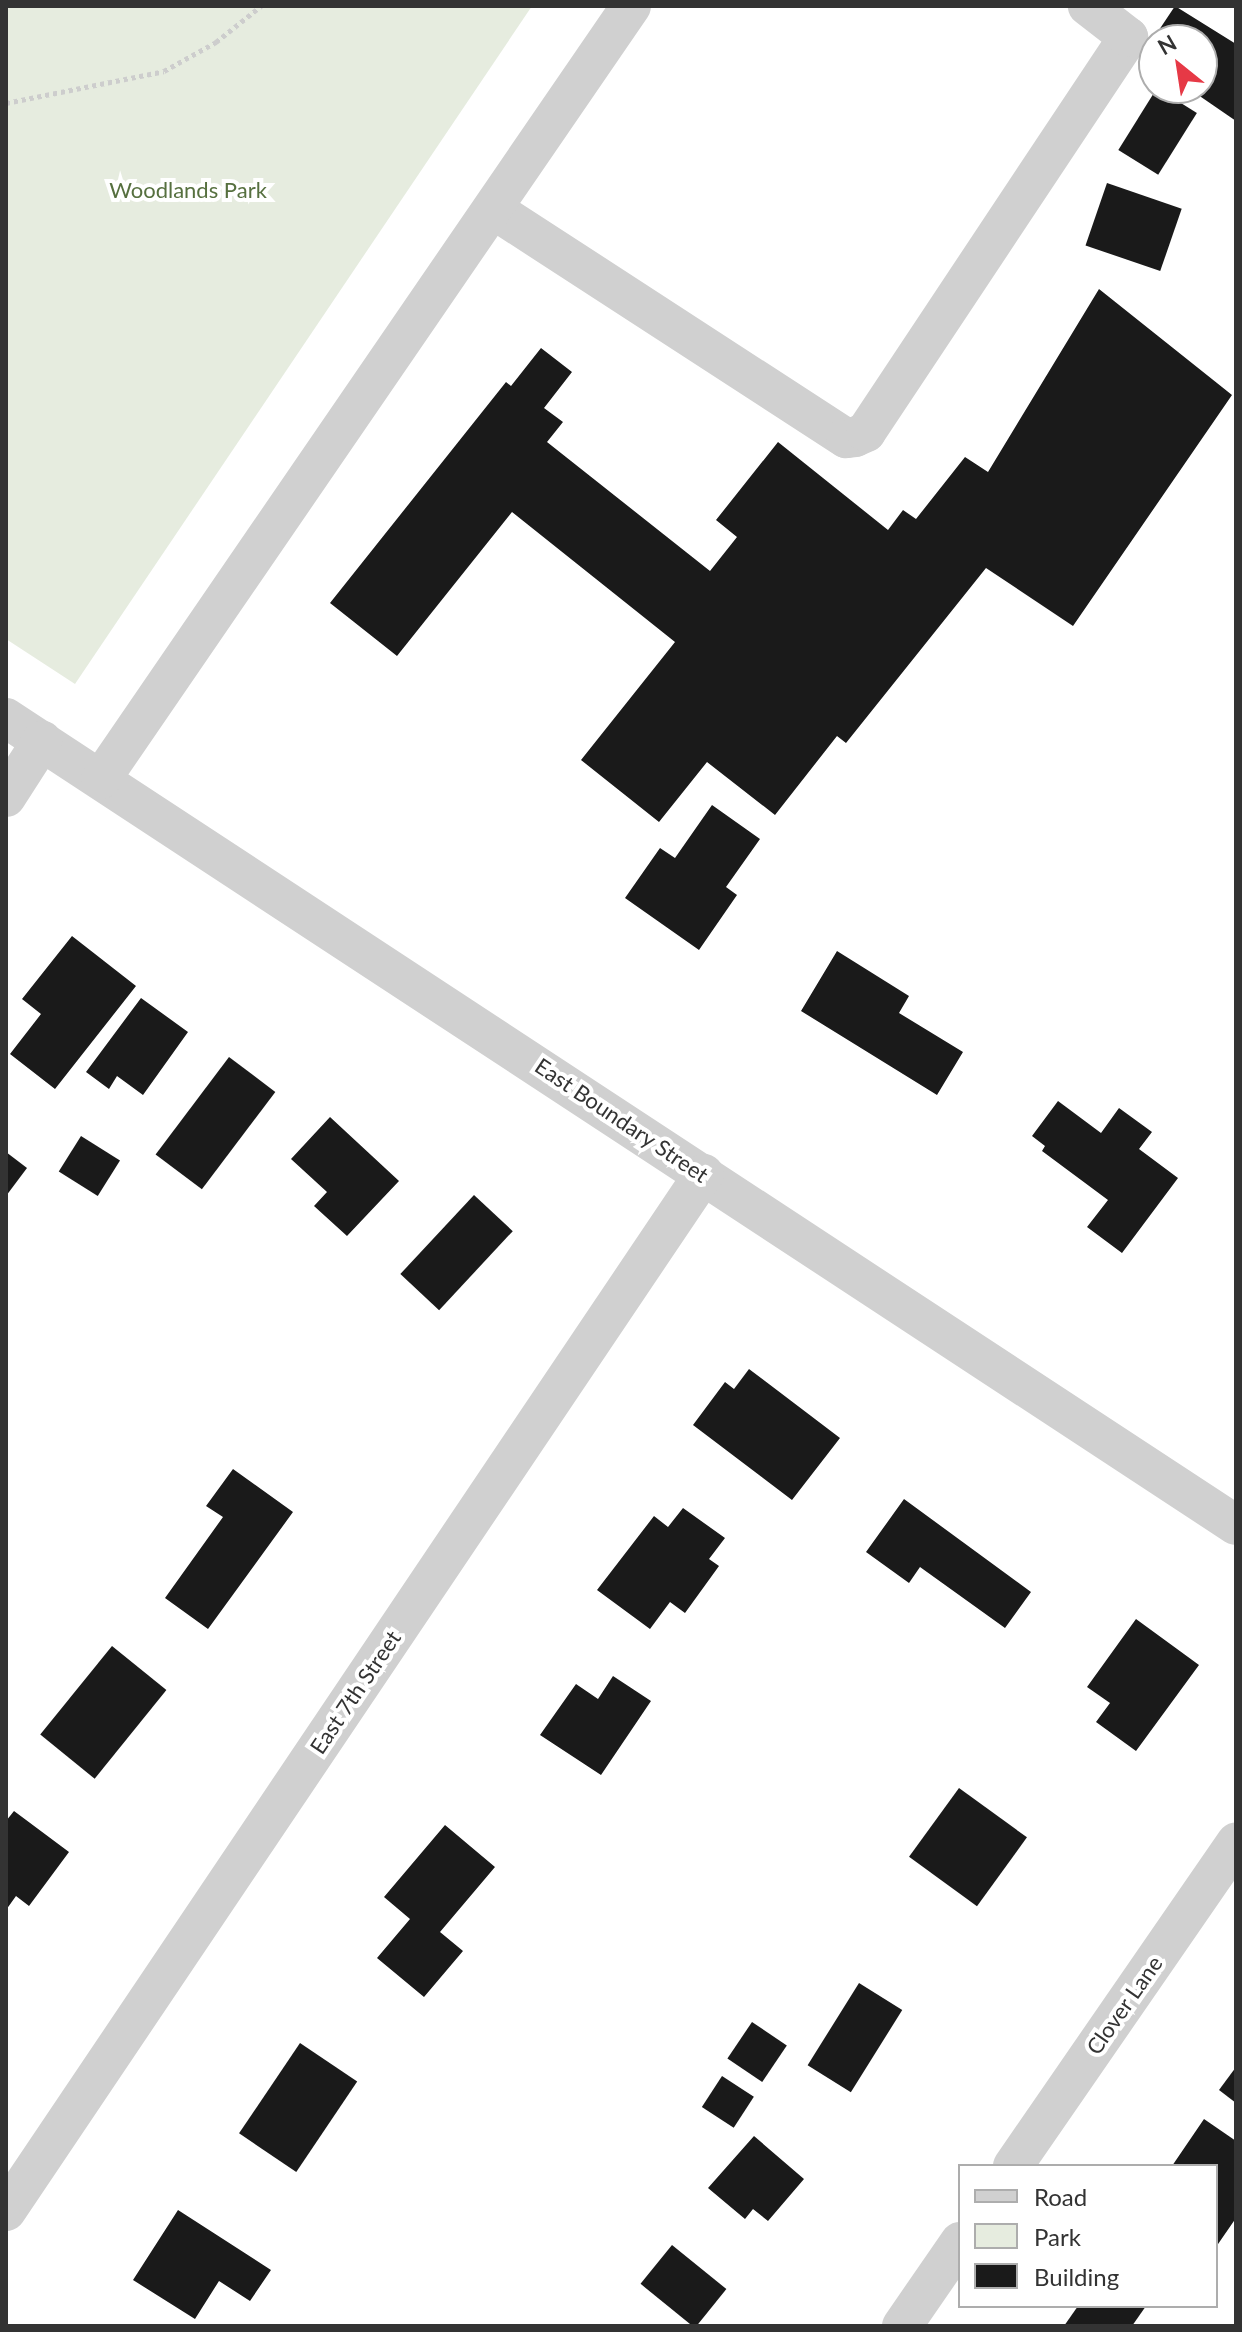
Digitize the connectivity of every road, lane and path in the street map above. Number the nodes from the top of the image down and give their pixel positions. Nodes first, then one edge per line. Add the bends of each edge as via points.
1 (261, 6) edge
2 (631, 6) edge
3 (1088, 6) edge
4 (6, 103) edge
5 (493, 209) junction
6 (6, 718) edge
7 (42, 741) junction
8 (101, 779) junction
9 (6, 797) edge
10 (704, 1174) junction
11 (1236, 1525) edge
12 (1236, 1843) edge
13 (1014, 2164) edge
14 (6, 2211) edge
15 (958, 2245) edge
16 (902, 2326) edge

1 - 4 path via 216,42 164,71
2 - 5 street
3 - 5 street via 1128,37 866,432 855,437 846,438
5 - 8 street
6 - 7 street, East Boundary Street
7 - 8 street, East Boundary Street
7 - 9 street
8 - 10 street, East Boundary Street
10 - 11 street, East Boundary Street
10 - 14 street, East 7th Street
12 - 13 street, Clover Lane
15 - 16 street

